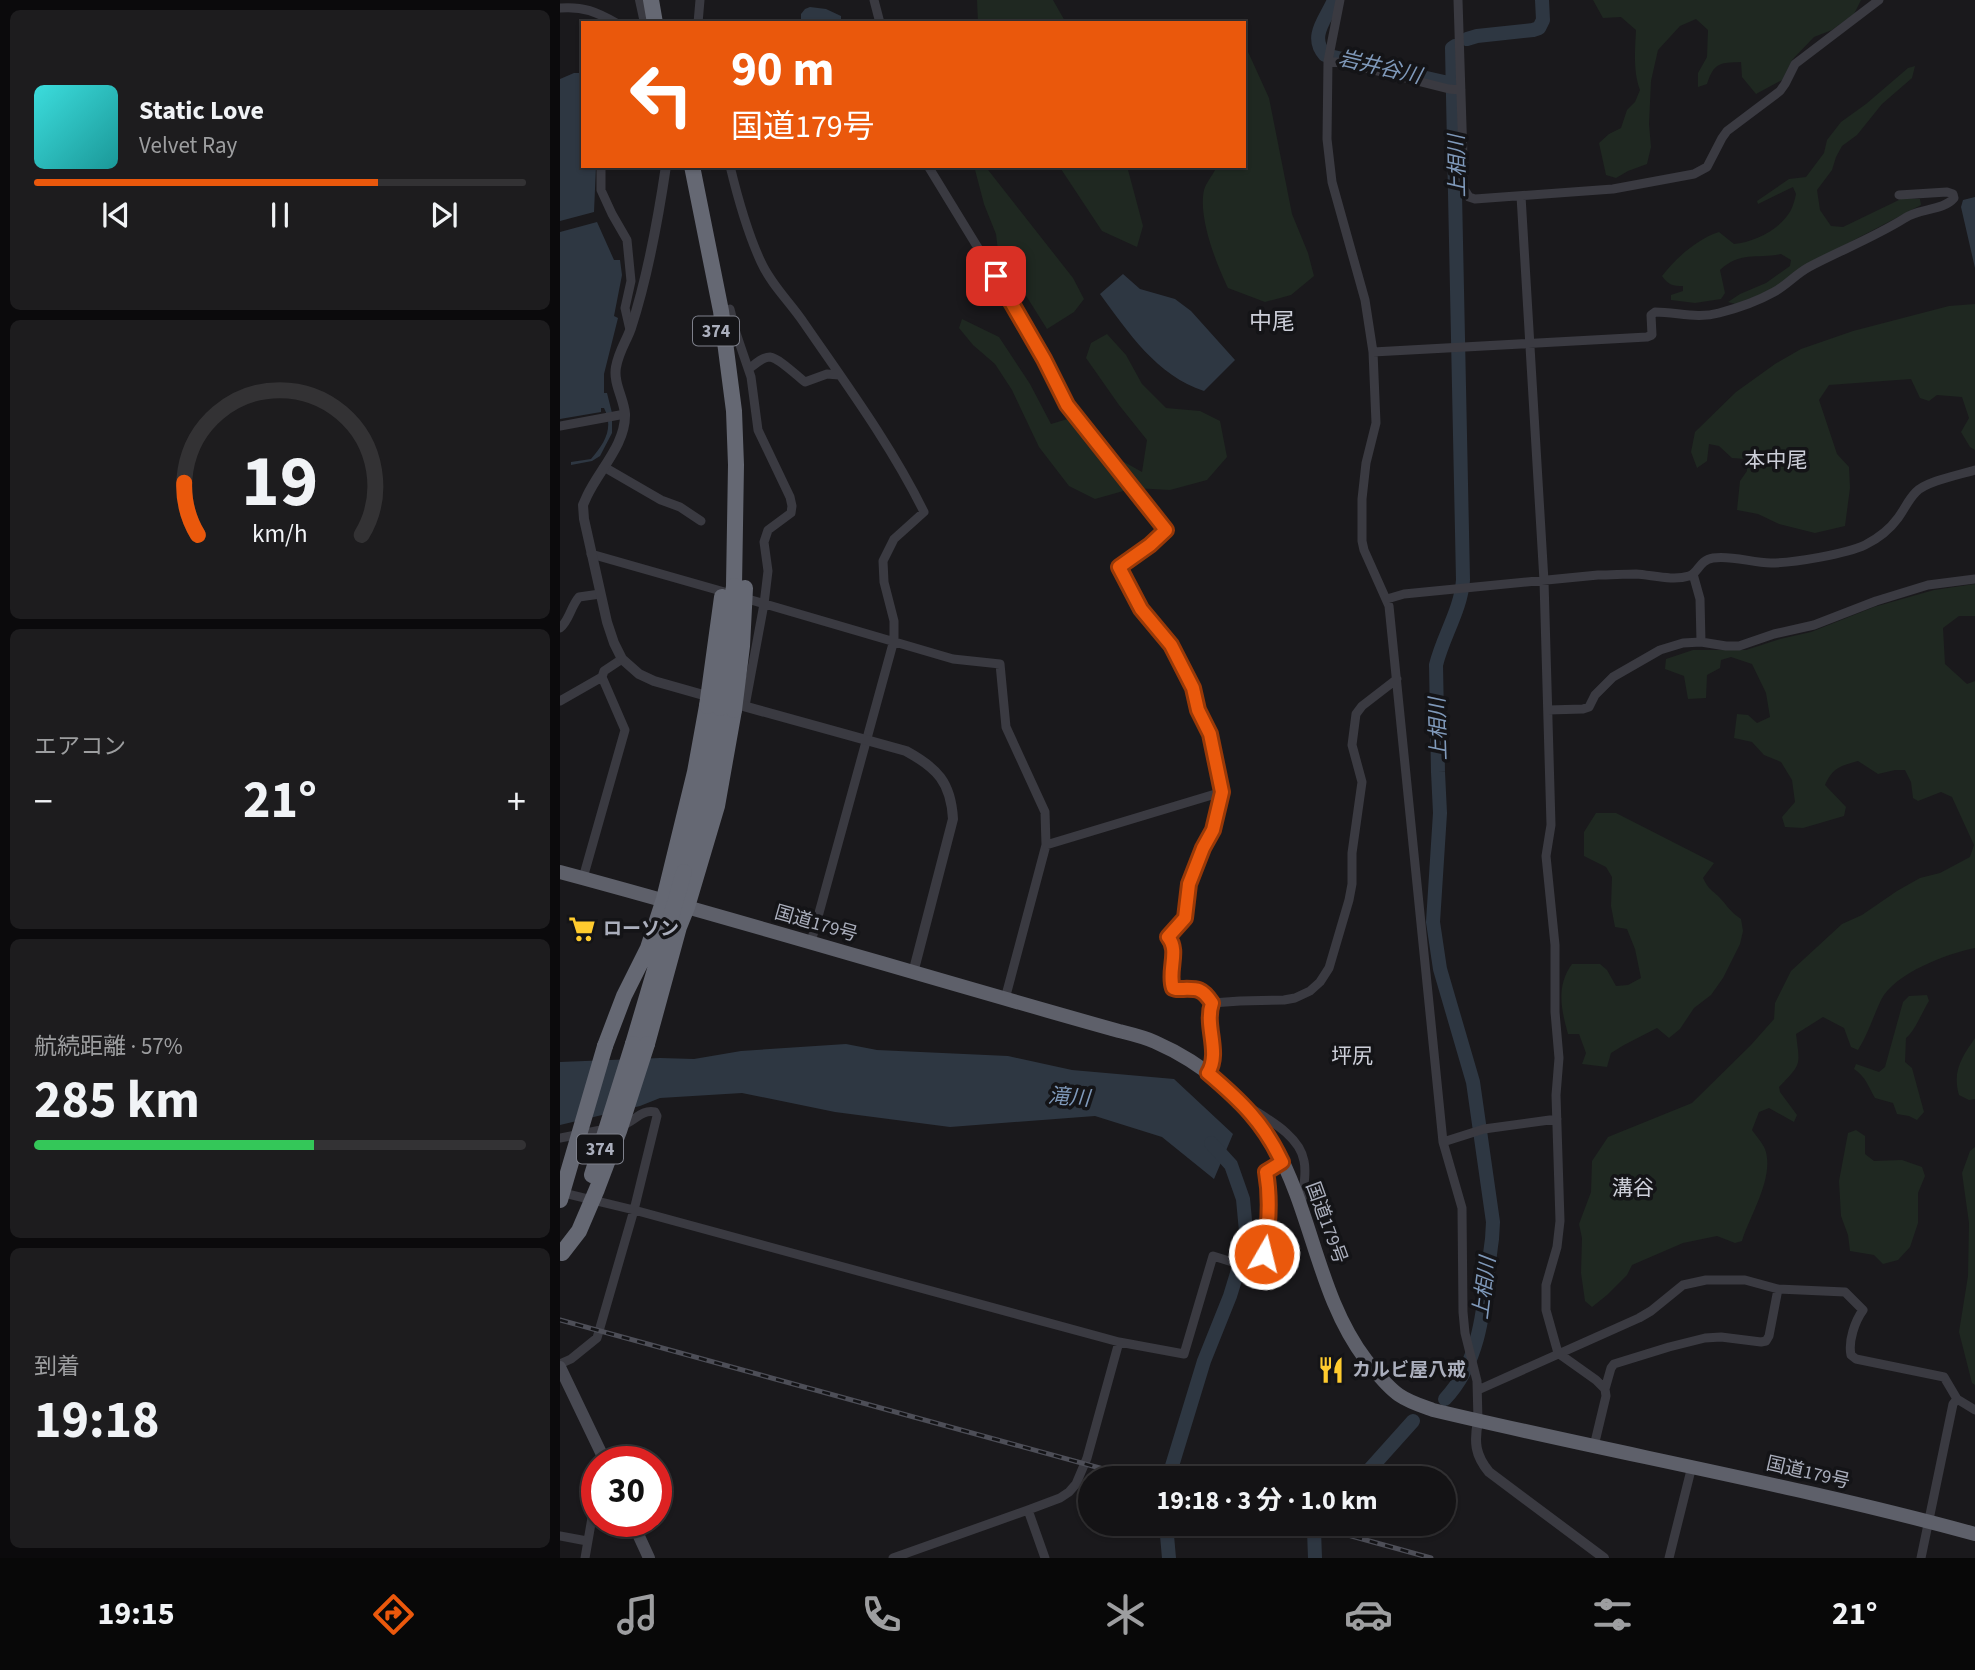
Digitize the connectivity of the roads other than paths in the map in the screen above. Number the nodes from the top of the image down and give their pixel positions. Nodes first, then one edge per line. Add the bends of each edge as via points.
1 (640, 0) edge
2 (651, 0) edge
3 (659, 0) edge
4 (699, 0) edge
5 (874, 0) edge
6 (1340, 0) edge
7 (1458, 0) edge
8 (1879, 0) edge
9 (560, 8) edge
10 (612, 21) edge
11 (645, 21) edge
12 (655, 21) edge
13 (663, 21) edge
14 (698, 21) edge
15 (879, 21) edge
16 (1329, 58) junction
17 (1456, 90) junction
18 (601, 168) edge
19 (666, 168) edge
20 (684, 168) edge
21 (692, 168) edge
22 (731, 168) edge
23 (929, 168) edge
24 (1899, 195) dead end
25 (1521, 196) junction
26 (730, 309) dead end
27 (630, 330) junction
28 (1530, 344) junction
29 (1373, 352) junction
30 (748, 369) junction
31 (839, 375) junction
32 (625, 414) junction
33 (560, 426) edge
34 (604, 467) junction
35 (1975, 470) edge
36 (735, 502) junction
37 (701, 521) dead end
38 (591, 554) junction
39 (1693, 574) junction
40 (1975, 579) edge
41 (1544, 581) junction
42 (730, 587) junction
43 (600, 594) junction
44 (1387, 599) junction
45 (765, 604) junction
46 (560, 628) edge
47 (894, 640) junction
48 (1701, 642) junction
49 (622, 659) junction
50 (602, 677) junction
51 (1397, 679) junction
52 (560, 701) edge
53 (722, 705) junction
54 (1548, 710) junction
55 (867, 739) junction
56 (1222, 792) junction
57 (1046, 845) junction
58 (560, 872) edge
59 (583, 878) junction
60 (664, 899) junction
61 (687, 907) junction
62 (811, 942) junction
63 (913, 973) junction
64 (1005, 999) junction
65 (1212, 1003) junction
66 (640, 1044) junction
67 (1208, 1073) junction
68 (1244, 1104) junction
69 (1557, 1119) junction
70 (629, 1124) junction
71 (585, 1134) junction
72 (560, 1138) edge
73 (1443, 1142) junction
74 (1282, 1162) junction
75 (563, 1195) edge
76 (598, 1201) junction
77 (1301, 1206) junction
78 (634, 1210) junction
79 (561, 1256) edge
80 (1778, 1289) junction
81 (1119, 1342) junction
82 (1558, 1353) junction
83 (560, 1365) edge
84 (1605, 1389) junction
85 (1478, 1390) junction
86 (1957, 1399) junction
87 (1975, 1410) edge
88 (1478, 1421) junction
89 (598, 1446) edge
90 (1594, 1446) junction
91 (1692, 1466) junction
92 (1028, 1510) junction
93 (1928, 1521) junction
94 (1975, 1534) edge
95 (560, 1536) edge
96 (588, 1537) edge
97 (639, 1537) edge
98 (587, 1541) junction
99 (585, 1558) edge
100 (649, 1558) edge
101 (893, 1558) edge
102 (1045, 1558) edge
103 (1604, 1558) edge
104 (1669, 1558) edge
105 (1921, 1558) edge

1 - 11 street
2 - 12 highway
3 - 13 highway
4 - 14 street
5 - 15 street
6 - 16 street
7 - 17 street
8 - 25 street via 1795,64 1780,91 1727,131 1703,171 1613,189
9 - 10 street via 593,10
16 - 17 street
16 - 29 street via 1327,139 1332,182 1365,300
17 - 25 street via 1466,194 1475,199
18 - 27 street via 601,190 627,240 631,281 625,308
19 - 27 street
20 - 36 highway, 374 via 718,342
21 - 36 highway, 374 via 729,366 736,443
22 - 31 street via 761,264
23 - 56 street via 1067,405 1166,530 1119,567 1141,609 1171,645 1193,688 1210,734
24 - 28 street via 1947,192 1954,198 1839,251 1801,271 1777,291 1722,312 1686,316 1655,312 1651,315 1652,335 1647,337
25 - 28 street
26 - 30 street
27 - 32 street via 615,372
28 - 29 street
28 - 41 street
29 - 44 street via 1376,423 1363,487 1362,541
30 - 31 street via 771,357 805,382
30 - 45 street via 758,430 792,506 785,519 768,530 764,542 768,572
31 - 47 street via 925,512 894,539 883,561
32 - 33 street
32 - 34 street via 622,432
34 - 37 street
34 - 38 street via 583,505
35 - 39 street via 1917,490 1888,530 1862,547 1778,563 1712,558
36 - 42 highway, 374
38 - 42 street
38 - 43 street
39 - 41 street
39 - 48 street via 1700,599
40 - 48 street via 1928,585 1748,644
41 - 44 street
41 - 54 street
42 - 45 street
42 - 53 highway, 374, bridge
43 - 46 street via 579,597
43 - 49 street
44 - 51 street
45 - 47 street
45 - 53 street
47 - 55 street
47 - 57 street via 953,659 1000,664 1006,727 1045,812
48 - 54 street via 1660,650 1613,677 1583,709
49 - 50 street
49 - 53 street via 654,681
50 - 52 street
50 - 59 street via 625,730
51 - 65 street via 1356,714 1352,745 1362,782 1352,884 1329,968 1310,991 1295,998
51 - 73 street
53 - 55 street
53 - 60 highway via 695,772
53 - 61 highway via 717,806
53 - 66 highway, 374, bridge via 705,791
54 - 69 street via 1551,825 1546,856 1555,945
55 - 62 street
55 - 63 street via 929,764 944,782 952,804 953,819
56 - 57 street
56 - 65 street via 1213,830 1189,884 1185,918 1168,937 1174,950 1173,988 1201,989
57 - 64 street
58 - 59 highway, 国道179号
59 - 60 highway, 国道179号
60 - 61 highway, 国道179号
60 - 75 highway, bridge via 605,1046
61 - 62 highway, 国道179号
61 - 66 highway
62 - 63 highway, 国道179号
63 - 64 highway, 国道179号
64 - 67 highway, 国道179号 via 1153,1041
65 - 67 street via 1209,1025 1214,1061
66 - 79 highway, 374, bridge
67 - 68 highway, 国道179号
68 - 74 highway, 国道179号
68 - 77 street via 1296,1142 1304,1158
69 - 73 street via 1480,1129
69 - 82 street via 1560,1221 1546,1285 1546,1310
70 - 71 street
70 - 76 street
70 - 78 street via 646,1111 657,1116
71 - 72 street
71 - 75 street
73 - 85 street via 1462,1208 1463,1312
74 - 77 highway, 国道179号
74 - 81 street via 1266,1172 1270,1195 1264,1254 1255,1269 1213,1256 1184,1354
75 - 76 street
76 - 78 street
77 - 88 highway, 国道179号 via 1334,1305 1352,1341 1378,1375 1400,1395 1433,1410
78 - 81 street
78 - 83 street via 597,1338
80 - 82 street via 1745,1280 1696,1281 1676,1289 1639,1318
80 - 84 street via 1766,1341 1713,1337 1668,1347 1614,1364
80 - 86 street via 1849,1294 1863,1310 1851,1355 1944,1377
81 - 92 street via 1076,1484 1060,1498
82 - 84 street
82 - 85 street
83 - 89 main road
84 - 90 street
85 - 88 street
86 - 87 street
86 - 93 street via 1952,1404
88 - 90 highway, 国道179号
88 - 103 street via 1475,1446 1489,1472
90 - 91 highway, 国道179号
91 - 93 highway, 国道179号
91 - 104 street
92 - 101 street
92 - 102 street
93 - 94 highway, 国道179号
93 - 105 street
95 - 98 street
96 - 98 street
97 - 100 main road
98 - 99 street

